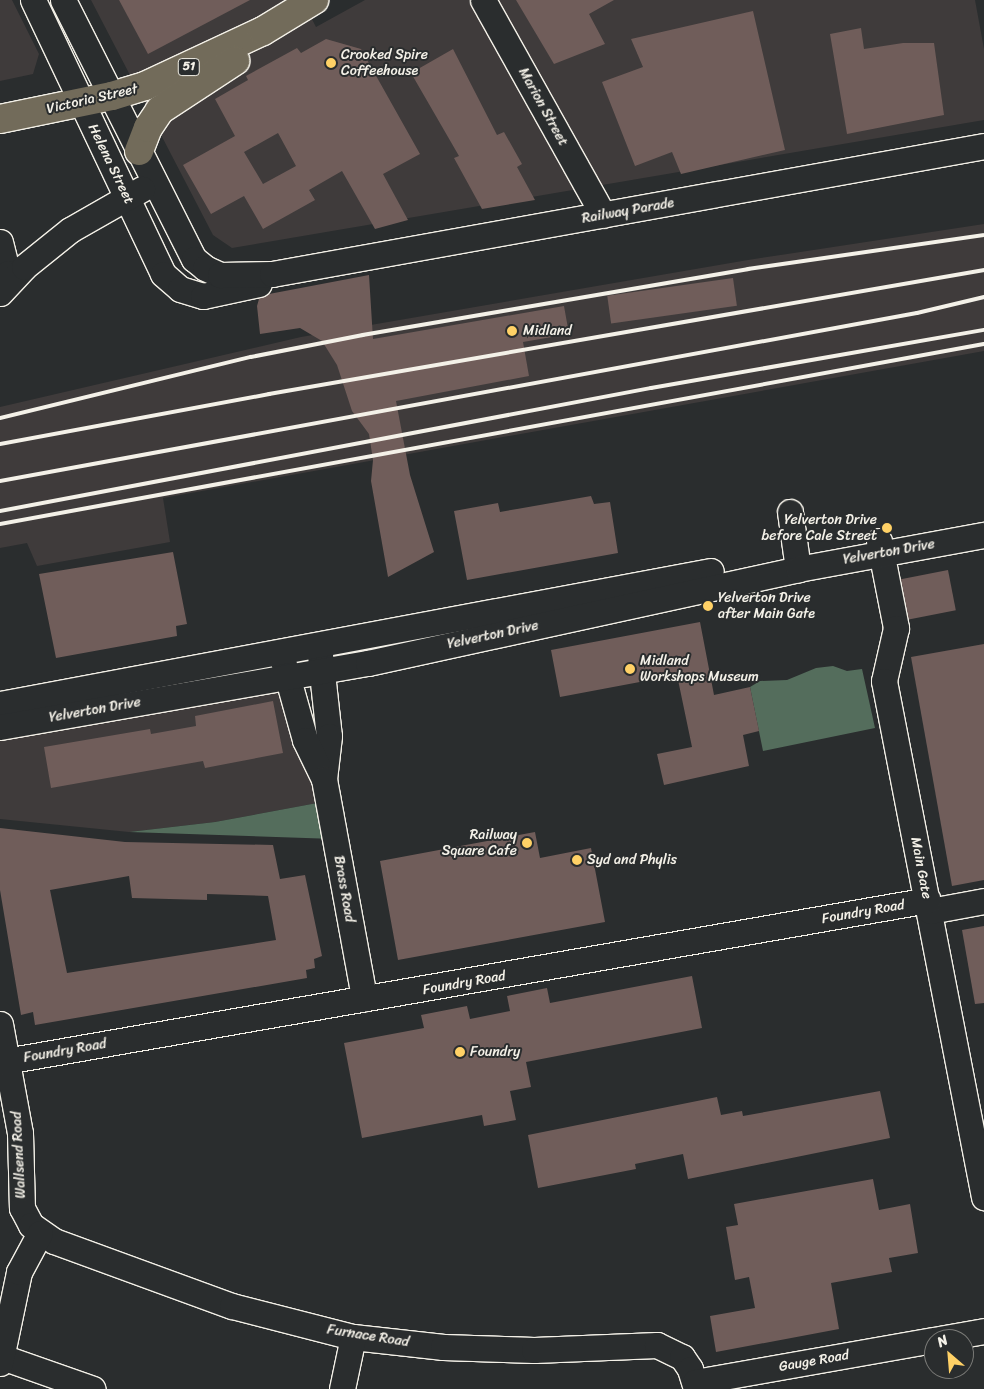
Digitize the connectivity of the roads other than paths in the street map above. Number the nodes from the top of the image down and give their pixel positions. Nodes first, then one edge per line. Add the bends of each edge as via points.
1 (33, 0) edge
2 (63, 0) edge
3 (483, 0) edge
4 (308, 2) edge
5 (263, 31) junction
6 (112, 96) junction
7 (82, 103) junction
8 (0, 119) edge
9 (984, 146) edge
10 (139, 151) junction
11 (155, 183) junction
12 (127, 197) junction
13 (604, 215) junction
14 (179, 231) junction
15 (0, 242) edge
16 (150, 246) junction
17 (163, 274) joint
18 (272, 274) junction
19 (3, 290) edge
20 (790, 512) dead end
21 (984, 522) edge
22 (984, 535) edge
23 (880, 547) junction
24 (797, 562) junction
25 (318, 642) junction
26 (280, 650) junction
27 (323, 671) junction
28 (288, 677) junction
29 (0, 704) edge
30 (0, 727) edge
31 (324, 780) junction
32 (984, 901) edge
33 (929, 906) junction
34 (364, 998) junction
35 (0, 1024) edge
36 (4, 1062) edge
37 (979, 1147) edge
38 (984, 1197) edge
39 (40, 1233) junction
40 (353, 1337) junction
41 (924, 1342) edge
42 (1, 1360) edge
43 (695, 1385) edge
44 (93, 1389) edge
45 (342, 1389) edge

1 - 7 street, Helena Street
2 - 6 street
3 - 13 street, Marion Street
4 - 5 highway, Victoria Street / 51
5 - 6 highway, Victoria Street / 51 via 145,86
5 - 10 highway via 239,58 160,110 150,124
6 - 7 highway, Victoria Street / 51
6 - 10 street
7 - 8 highway, Victoria Street / 51
7 - 12 street, Helena Street
9 - 13 street, Railway Parade
10 - 11 street
11 - 12 street
11 - 14 street
12 - 16 street, Helena Street
12 - 19 street via 70,230
13 - 18 street, Railway Parade
14 - 16 street
14 - 18 street, Railway Parade via 194,259 220,275
15 - 19 street via 8,273
16 - 17 street, Helena Street
17 - 18 street, Railway Parade via 180,289 203,296 255,286
20 - 24 street
21 - 23 street, Yelverton Drive
22 - 23 street, Yelverton Drive
23 - 24 street, Yelverton Drive
23 - 33 street, Main Gate via 896,628 884,681
24 - 25 street, Yelverton Drive
24 - 27 street, Yelverton Drive
25 - 26 street, Yelverton Drive
25 - 27 street, Brass Road
26 - 28 street, Brass Road
26 - 29 street, Yelverton Drive
27 - 28 street, Yelverton Drive
27 - 31 street, Brass Road via 329,736
28 - 30 street, Yelverton Drive
28 - 31 street, Brass Road via 305,740
31 - 34 street, Brass Road
32 - 33 street, Foundry Road
33 - 34 street, Foundry Road via 411,993
33 - 37 street, Main Gate
34 - 36 street, Foundry Road
35 - 36 street, Wallsend Road
36 - 39 street, Wallsend Road via 20,1133 22,1208 25,1217
37 - 38 street, Main Gate
39 - 40 street, Furnace Road via 223,1303
39 - 42 street via 19,1272
40 - 43 street, Furnace Road via 443,1347 534,1350 657,1345 682,1357
40 - 45 street
41 - 43 street, Gauge Road
42 - 44 street

